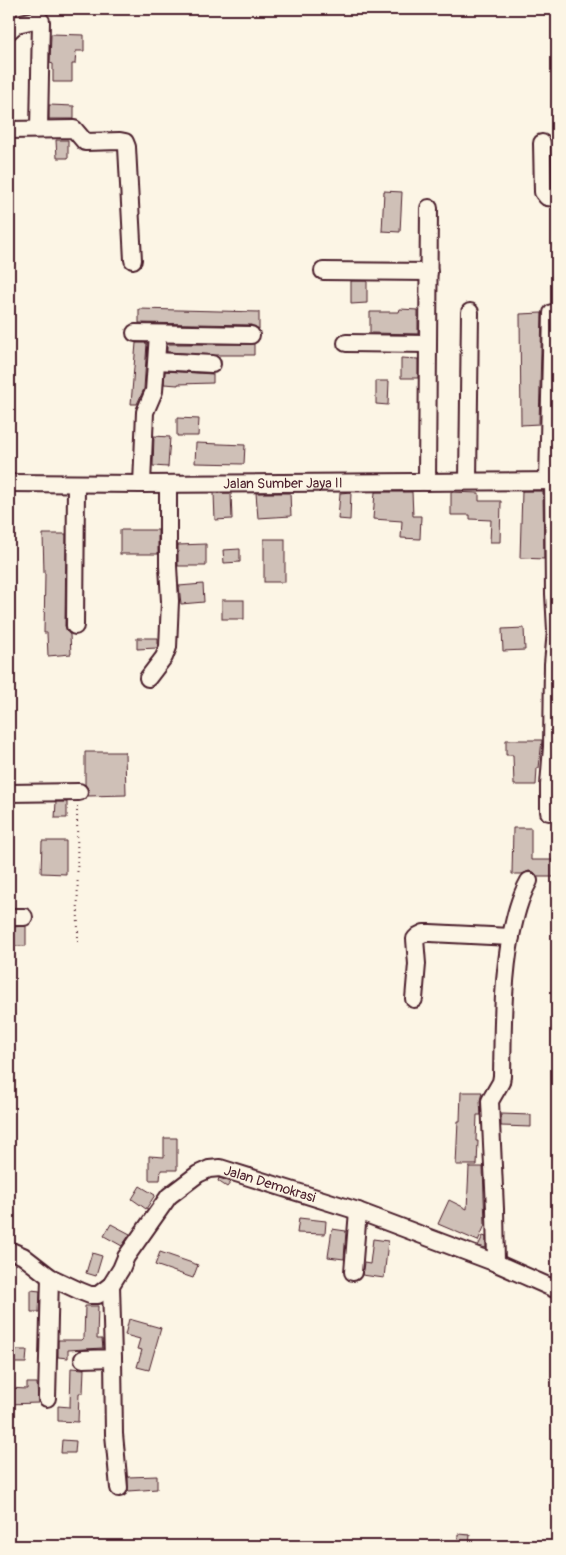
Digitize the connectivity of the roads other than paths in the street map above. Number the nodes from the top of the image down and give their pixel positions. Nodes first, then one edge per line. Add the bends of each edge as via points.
1 (9, 30) edge
2 (39, 129) junction
3 (9, 130) edge
4 (542, 143) dead end
5 (557, 198) edge
6 (429, 208) dead end
7 (133, 260) dead end
8 (323, 271) dead end
9 (428, 272) junction
10 (470, 312) dead end
11 (552, 313) dead end
12 (135, 333) dead end
13 (158, 334) junction
14 (251, 335) dead end
15 (346, 343) dead end
16 (428, 344) junction
17 (156, 361) junction
18 (212, 364) dead end
19 (553, 481) edge
20 (427, 482) junction
21 (468, 482) junction
22 (9, 483) edge
23 (76, 484) junction
24 (142, 484) junction
25 (168, 484) junction
26 (75, 626) dead end
27 (148, 678) dead end
28 (76, 792) road end
29 (9, 793) edge
30 (549, 812) dead end
31 (529, 882) dead end
32 (511, 937) junction
33 (414, 999) dead end
34 (358, 1211) junction
35 (9, 1250) edge
36 (496, 1263) junction
37 (353, 1272) dead end
38 (50, 1276) junction
39 (111, 1285) junction
40 (557, 1290) edge
41 (113, 1358) junction
42 (82, 1359) dead end
43 (46, 1398) dead end
44 (119, 1488) dead end

1 - 2 street via 17,24 42,21
2 - 3 street
2 - 7 street via 74,129 85,142 125,142
4 - 5 street via 543,192
6 - 9 street
8 - 9 street
9 - 16 street
10 - 21 street
11 - 19 street
12 - 13 street
13 - 14 street
13 - 17 street
15 - 16 street
16 - 20 street
17 - 18 street
17 - 24 street via 154,391 145,412
19 - 21 street, Jalan Sumber Jaya II
19 - 30 street via 556,630
20 - 21 street, Jalan Sumber Jaya II
20 - 25 street, Jalan Sumber Jaya II
22 - 23 street, Jalan Sumber Jaya II
23 - 24 street, Jalan Sumber Jaya II
23 - 26 street
24 - 25 street, Jalan Sumber Jaya II
25 - 27 street via 169,638 164,657
28 - 29 street
31 - 32 street via 519,902
32 - 33 street via 448,933 418,936 415,939
32 - 36 street via 503,995 502,1076 490,1101
34 - 36 street, Jalan Demokrasi
34 - 37 street
34 - 39 street, Jalan Demokrasi via 220,1168 208,1169 169,1196 126,1257
35 - 38 street
36 - 40 street, Jalan Demokrasi
38 - 39 street via 90,1295 98,1295
38 - 43 street
39 - 41 street
41 - 42 street
41 - 44 street via 114,1434

